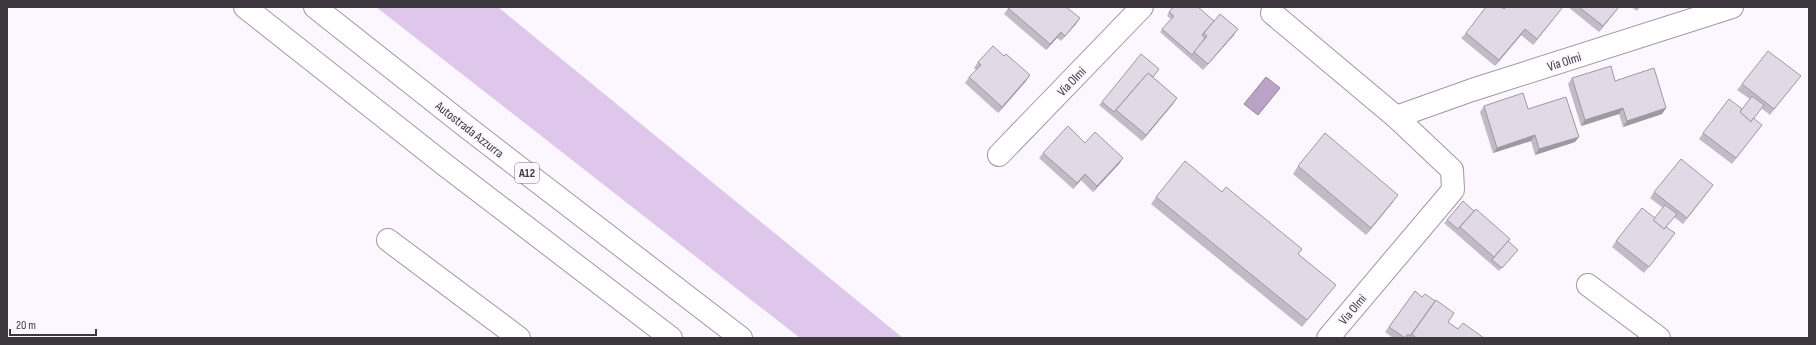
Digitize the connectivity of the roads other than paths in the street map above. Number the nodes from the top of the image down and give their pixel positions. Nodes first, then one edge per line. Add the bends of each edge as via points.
1 (245, 7) edge
2 (315, 7) edge
3 (1142, 7) edge
4 (1732, 7) edge
5 (1271, 9) edge
6 (1396, 117) junction
7 (999, 154) dead end
8 (388, 240) dead end
9 (1588, 285) dead end
10 (520, 338) edge
11 (671, 338) edge
12 (741, 338) edge
13 (1328, 338) edge
14 (1659, 338) edge

1 - 11 main road via 445,165
2 - 12 main road, Autostrada Azzurra / A12
3 - 7 main road, Via Olmi
4 - 6 main road, Via Olmi via 1472,90
5 - 6 main road, Via Olmi
6 - 13 main road, Via Olmi via 1452,170 1452,190
8 - 10 main road
9 - 14 main road

